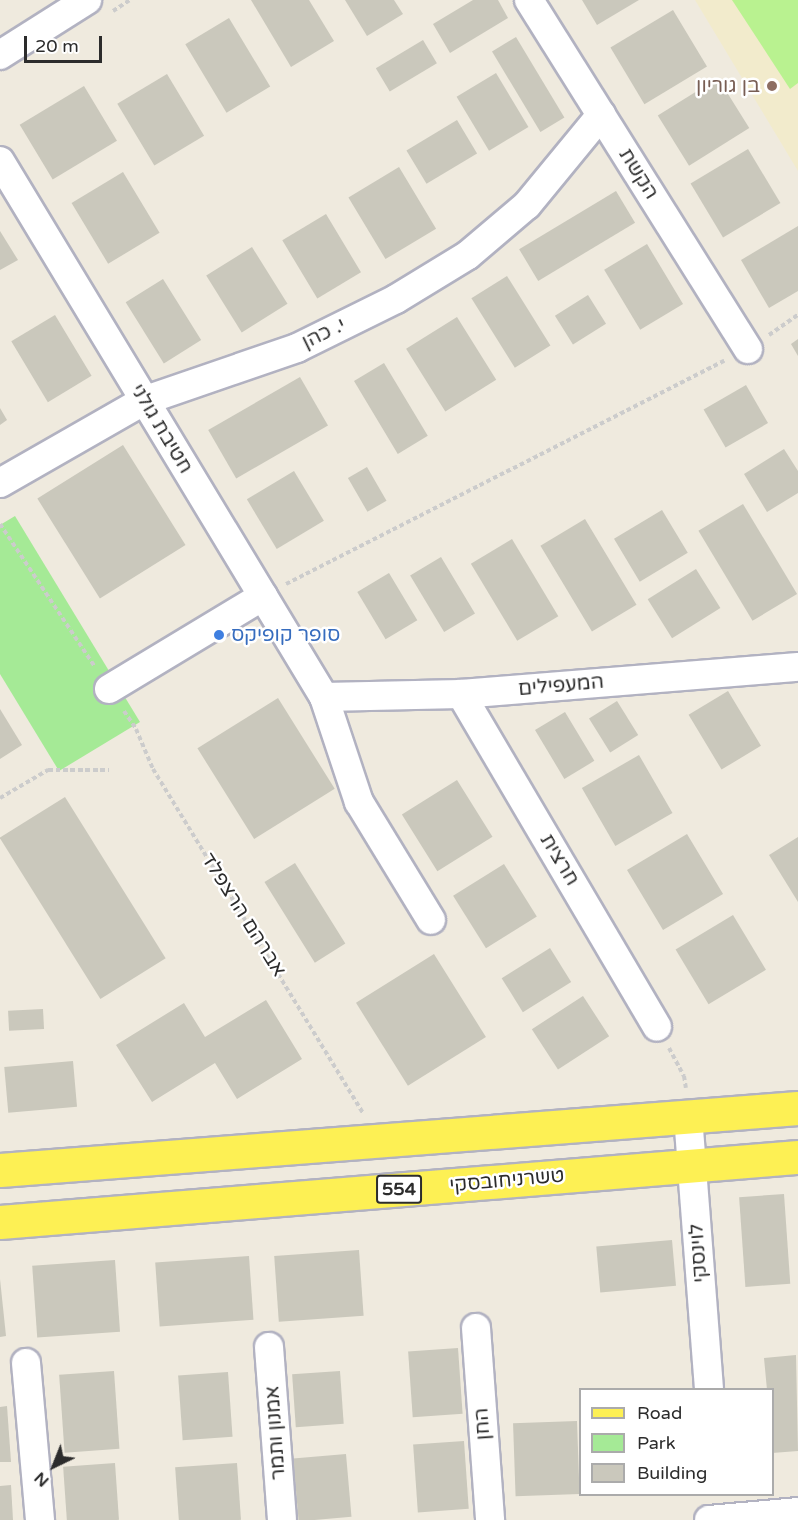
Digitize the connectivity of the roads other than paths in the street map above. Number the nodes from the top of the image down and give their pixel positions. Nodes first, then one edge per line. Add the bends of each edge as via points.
1 (87, 0) edge
2 (529, 0) edge
3 (0, 55) edge
4 (601, 115) junction
5 (0, 160) edge
6 (748, 349) road end
7 (143, 401) junction
8 (0, 483) edge
9 (263, 596) junction
10 (793, 675) edge
11 (109, 689) road end
12 (461, 694) junction
13 (324, 697) junction
14 (431, 921) dead end
15 (657, 1027) road end
16 (798, 1108) edge
17 (688, 1116) junction
18 (798, 1157) edge
19 (692, 1166) junction
20 (0, 1170) edge
21 (0, 1222) edge
22 (476, 1328) dead end
23 (269, 1347) dead end
24 (26, 1363) dead end
25 (709, 1388) edge
26 (798, 1512) edge
27 (716, 1513) edge
28 (40, 1520) edge
29 (282, 1520) edge
30 (490, 1520) edge

1 - 3 street
2 - 4 street, הקשת
4 - 6 street, הקשת
4 - 7 street, י. כהן via 527,205 468,255 396,299 297,348
5 - 7 street, חטיבת גולני
7 - 8 street, י. כהן
7 - 9 street, חטיבת גולני
9 - 11 street
9 - 13 street, חטיבת גולני
10 - 12 street, המעפילים
12 - 13 street, המעפילים
12 - 15 street, חרצית
13 - 14 street, חטיבת גולני via 359,802
16 - 17 main road
17 - 19 street, לוינסקי
17 - 20 main road
18 - 19 main road, טשרניחובסקי / 554
19 - 21 main road, טשרניחובסקי / 554
19 - 25 street, לוינסקי
22 - 30 street, החן
23 - 29 street, אמנון ותמר
24 - 28 street
26 - 27 street

